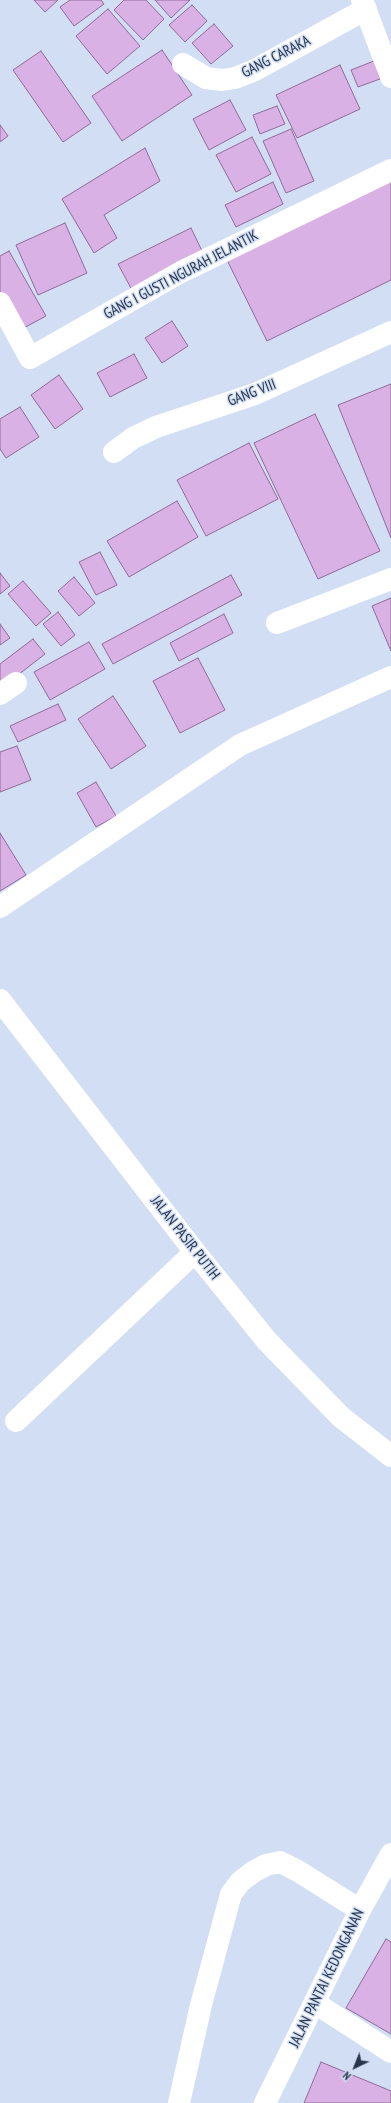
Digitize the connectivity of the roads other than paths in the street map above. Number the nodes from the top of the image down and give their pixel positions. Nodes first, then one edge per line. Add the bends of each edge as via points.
1 (364, 5) edge
2 (183, 64) dead end
3 (391, 77) edge
4 (391, 170) edge
5 (0, 303) edge
6 (391, 332) edge
7 (114, 452) dead end
8 (391, 579) edge
9 (277, 623) dead end
10 (391, 677) edge
11 (0, 907) edge
12 (0, 1000) edge
13 (195, 1252) junction
14 (16, 1420) dead end
15 (391, 1456) edge
16 (391, 1854) edge
17 (360, 1910) junction
18 (315, 2002) junction
19 (391, 2052) edge
20 (178, 2103) edge
21 (265, 2103) edge

1 - 2 street, GANG CARAKA via 253,71 235,78 206,78
1 - 3 street
4 - 5 street, GANG I GUSTI NGURAH JELANTIK via 181,272 30,358
6 - 7 street, GANG VIII via 255,394 156,427 133,438
8 - 9 street
10 - 11 street via 240,745
12 - 13 street, JALAN PASIR PUTIH
13 - 14 street
13 - 15 street, JALAN PASIR PUTIH via 267,1341 341,1417
16 - 17 street, JALAN PANTAI KEDONGANAN
17 - 18 street, JALAN PANTAI KEDONGANAN
17 - 20 street via 280,1862 266,1865 240,1882 232,1894 201,2005
18 - 19 street
18 - 21 street, JALAN PANTAI KEDONGANAN

